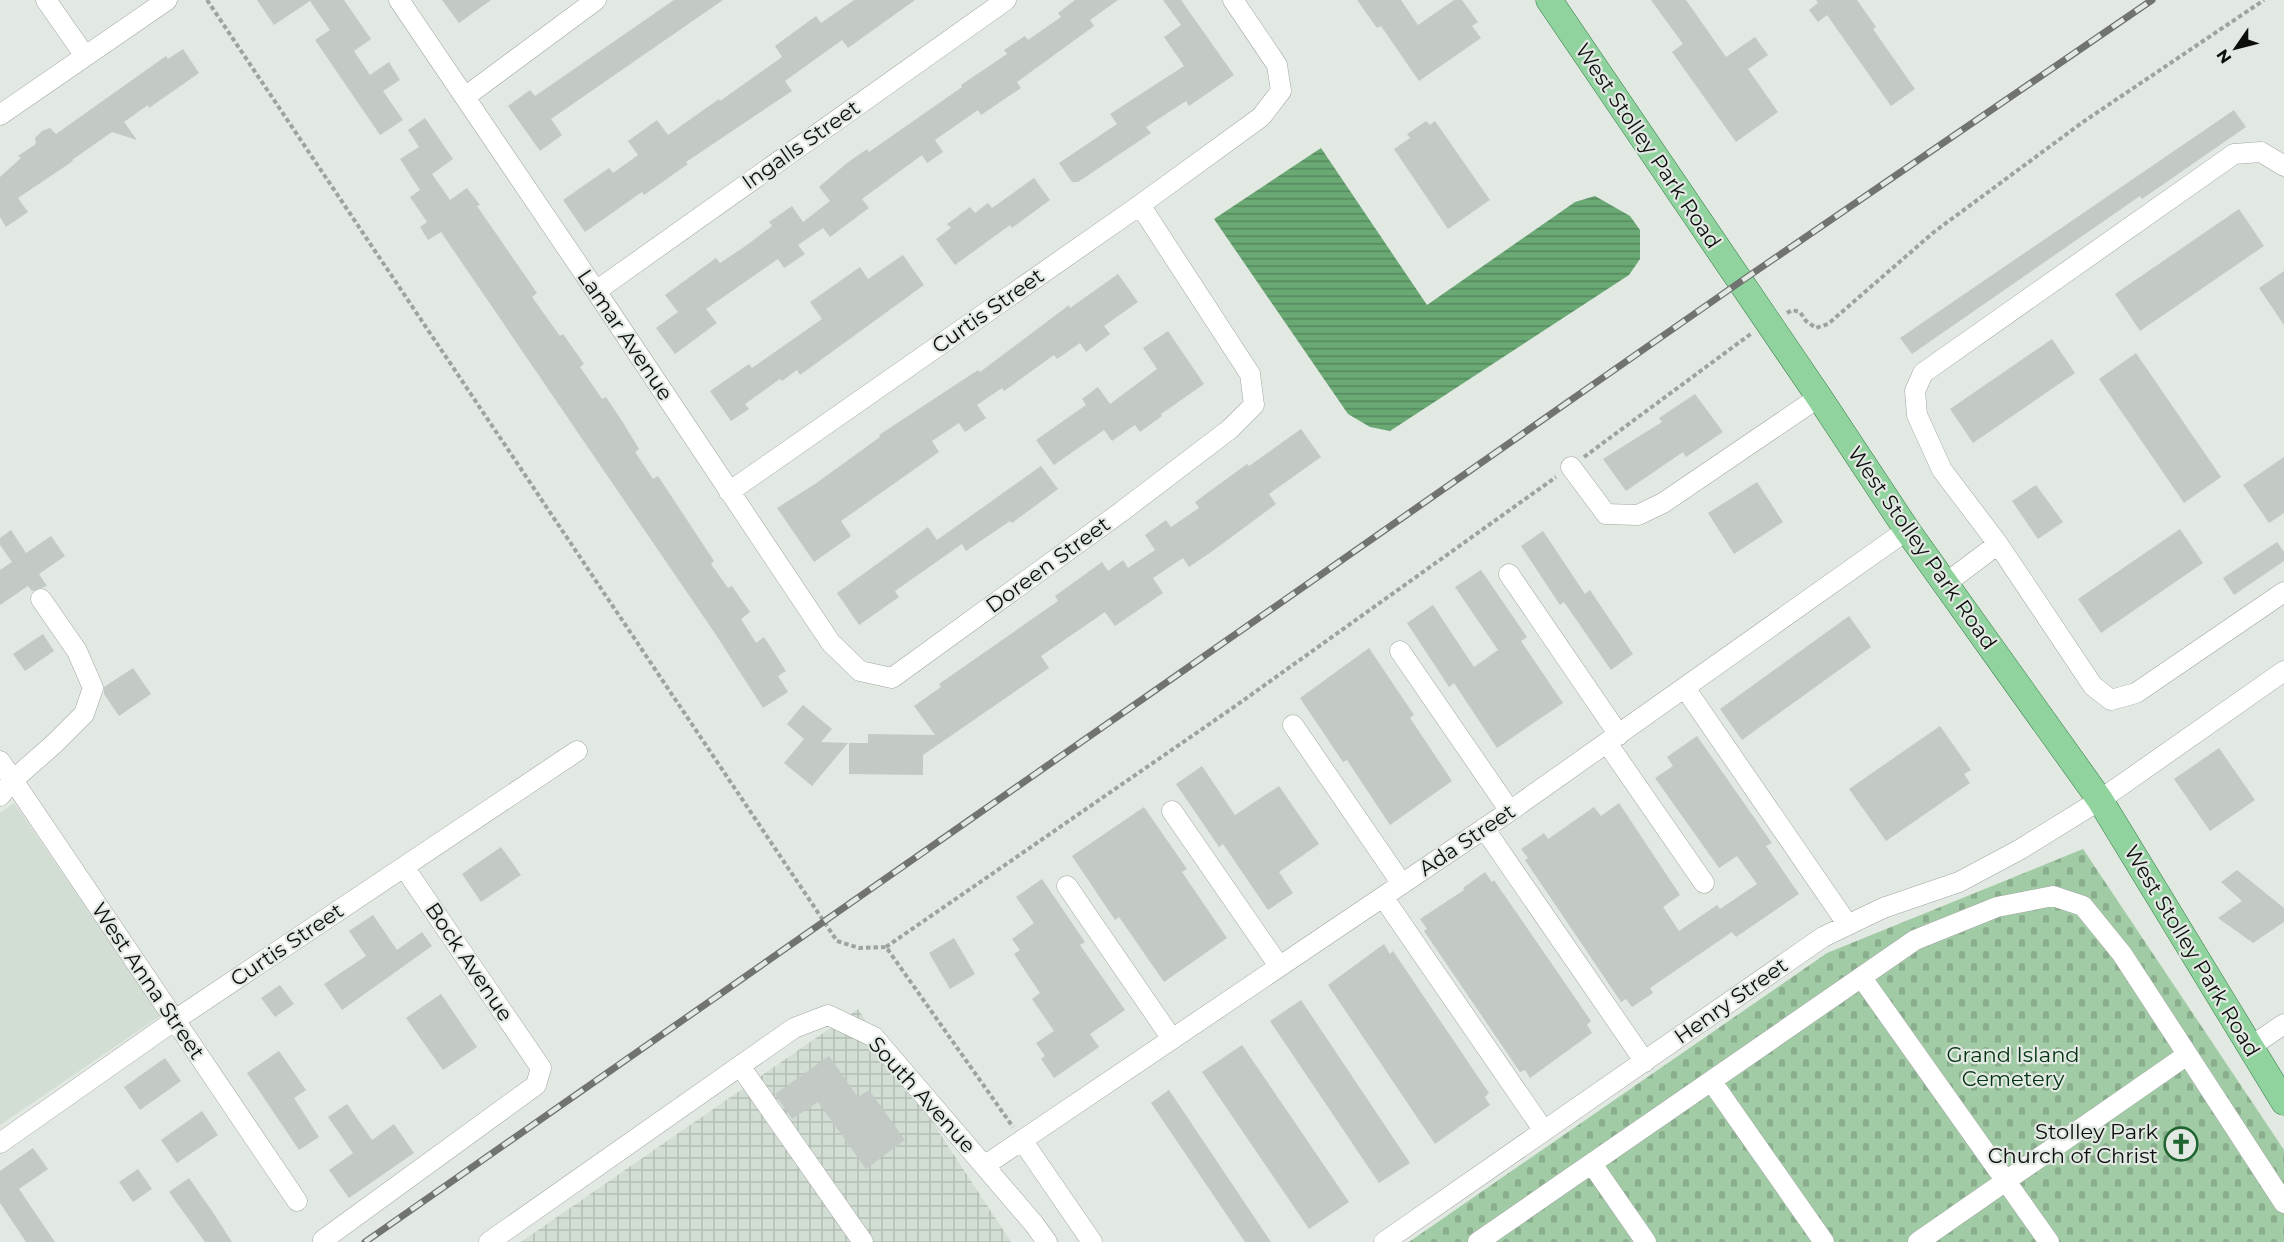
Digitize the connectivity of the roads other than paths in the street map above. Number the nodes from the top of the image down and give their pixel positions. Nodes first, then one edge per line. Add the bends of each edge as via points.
1 (46, 0) edge
2 (167, 0) edge
3 (399, 0) edge
4 (596, 0) edge
5 (1006, 0) edge
6 (1233, 0) edge
7 (1550, 0) edge
8 (85, 56) junction
9 (465, 97) junction
10 (0, 116) edge
11 (2284, 166) edge
12 (1140, 205) junction
13 (596, 291) junction
14 (1819, 396) junction
15 (1571, 467) road end
16 (729, 492) junction
17 (1906, 530) junction
18 (1998, 544) junction
19 (1509, 574) dead end
20 (1945, 584) junction
21 (2284, 592) edge
22 (41, 599) dead end
23 (1400, 651) dead end
24 (855, 666) joint
25 (2284, 671) edge
26 (1685, 688) junction
27 (1293, 726) dead end
28 (1613, 739) junction
29 (577, 751) dead end
30 (0, 761) edge
31 (13, 780) junction
32 (0, 796) edge
33 (2100, 800) junction
34 (1172, 811) dead end
35 (1510, 811) junction
36 (1484, 828) junction
37 (404, 867) junction
38 (1704, 883) dead end
39 (1402, 884) junction
40 (1067, 886) dead end
41 (1383, 897) junction
42 (1848, 925) junction
43 (1279, 966) junction
44 (1862, 978) junction
45 (175, 1020) junction
46 (2284, 1024) edge
47 (1172, 1039) junction
48 (2250, 1047) junction
49 (2187, 1055) junction
50 (1645, 1062) junction
51 (740, 1066) junction
52 (1712, 1082) junction
53 (2284, 1101) edge
54 (1544, 1131) junction
55 (1022, 1140) junction
56 (0, 1143) edge
57 (1592, 1164) junction
58 (984, 1166) junction
59 (2006, 1181) junction
60 (297, 1201) dead end
61 (2284, 1203) edge
62 (323, 1240) dead end
63 (489, 1242) edge
64 (863, 1242) edge
65 (1047, 1242) edge
66 (1092, 1242) edge
67 (1384, 1242) edge
68 (1478, 1242) edge
69 (1646, 1242) edge
70 (1824, 1242) edge
71 (1918, 1242) edge
72 (2049, 1242) edge

1 - 8 street
2 - 8 street
3 - 9 street, Lamar Avenue
4 - 9 street
5 - 13 street, Ingalls Street
6 - 12 street, Curtis Street via 1277,65 1281,91 1261,117
7 - 14 main road, West Stolley Park Road
8 - 10 street
9 - 13 street, Lamar Avenue
11 - 18 street via 2261,152 2234,154 1923,373 1916,391 1917,416 1942,470
12 - 16 street, Curtis Street
12 - 24 street, Doreen Street via 1250,374 1254,405 1234,425 1121,512 892,678 860,671
13 - 16 street, Lamar Avenue
14 - 15 street via 1663,503 1638,515 1606,514
14 - 17 main road, West Stolley Park Road
16 - 24 street, Lamar Avenue via 831,643
17 - 20 main road, West Stolley Park Road
17 - 26 street, Ada Street
18 - 20 street
18 - 21 street via 2093,686 2111,700 2136,693
19 - 28 street
20 - 33 main road, West Stolley Park Road
22 - 31 street via 77,651 93,688 84,714
23 - 35 street
25 - 33 street, Henry Street
26 - 28 street, Ada Street
26 - 42 street
27 - 39 street
28 - 35 street, Ada Street
28 - 38 street
29 - 37 street, Curtis Street
30 - 31 street, West Anna Street
31 - 32 street
31 - 45 street, West Anna Street
33 - 42 street, Henry Street via 1959,882 1883,908
33 - 48 main road, West Stolley Park Road
34 - 43 street
35 - 36 street, Ada Street
36 - 39 street, Ada Street
36 - 50 street
37 - 45 street, Curtis Street
37 - 62 street, Bock Avenue via 541,1068 536,1085
39 - 41 street, Ada Street
40 - 47 street
41 - 43 street, Ada Street
41 - 54 street
42 - 50 street, Henry Street via 1823,937
43 - 47 street, Ada Street
44 - 49 street via 1915,940 1997,907 2053,896 2083,906 2122,954
44 - 52 street
44 - 59 street
45 - 56 street, Curtis Street
45 - 60 street, West Anna Street
46 - 48 street
47 - 55 street, Ada Street
48 - 53 main road, West Stolley Park Road
49 - 59 street
49 - 61 street
50 - 54 street, Henry Street
51 - 58 street, South Avenue via 794,1028 828,1015 874,1037
51 - 63 street, South Avenue
51 - 64 street
52 - 57 street
52 - 70 street
54 - 67 street, Henry Street
55 - 58 street, South Avenue
55 - 66 street
57 - 68 street
57 - 69 street
58 - 65 street
59 - 71 street
59 - 72 street

